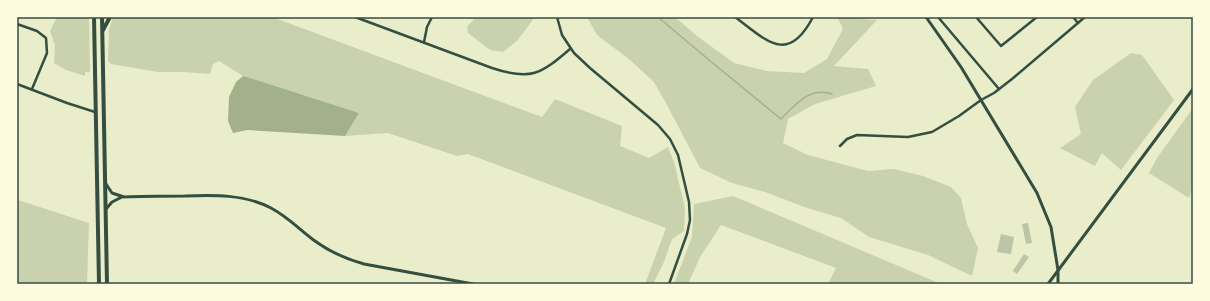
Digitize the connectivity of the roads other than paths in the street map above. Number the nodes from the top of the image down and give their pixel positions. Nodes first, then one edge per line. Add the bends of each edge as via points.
1 (94, 17) edge
2 (102, 17) edge
3 (110, 17) edge
4 (355, 17) edge
5 (432, 17) edge
6 (557, 17) edge
7 (735, 17) edge
8 (813, 17) edge
9 (926, 17) edge
10 (938, 17) edge
11 (976, 17) edge
12 (1038, 17) edge
13 (1073, 17) edge
14 (1085, 17) edge
15 (1078, 23) junction
16 (17, 24) edge
17 (102, 31) junction
18 (424, 42) junction
19 (570, 48) junction
20 (17, 84) edge
21 (32, 89) junction
22 (999, 89) junction
23 (1193, 89) edge
24 (981, 100) junction
25 (96, 112) junction
26 (840, 146) dead end
27 (105, 183) junction
28 (124, 197) junction
29 (106, 210) junction
30 (1058, 270) junction
31 (99, 284) edge
32 (107, 284) edge
33 (473, 284) edge
34 (669, 284) edge
35 (1048, 284) edge
36 (1058, 284) edge

1 - 25 highway
2 - 17 highway
3 - 17 highway
4 - 18 street
5 - 18 street
6 - 19 street via 562,35
7 - 8 street via 776,45 790,43 799,38
9 - 24 street
10 - 22 street
11 - 12 street via 1002,46
13 - 15 street
14 - 15 street
15 - 22 street
16 - 21 street via 37,31 46,38 47,53
17 - 27 highway
18 - 19 street via 503,72 520,74 540,71
19 - 34 street via 658,125 670,139 678,155 689,202 690,220
20 - 21 street
21 - 25 street
22 - 24 street
23 - 30 street
24 - 26 street via 928,134 908,137 856,136 847,139
24 - 30 street via 1040,199 1051,227
25 - 31 highway
27 - 28 street via 112,193
27 - 29 highway
28 - 29 street via 112,202
28 - 33 street via 217,195 244,198 270,207 316,242 348,259
29 - 32 highway
30 - 35 street
30 - 36 street

